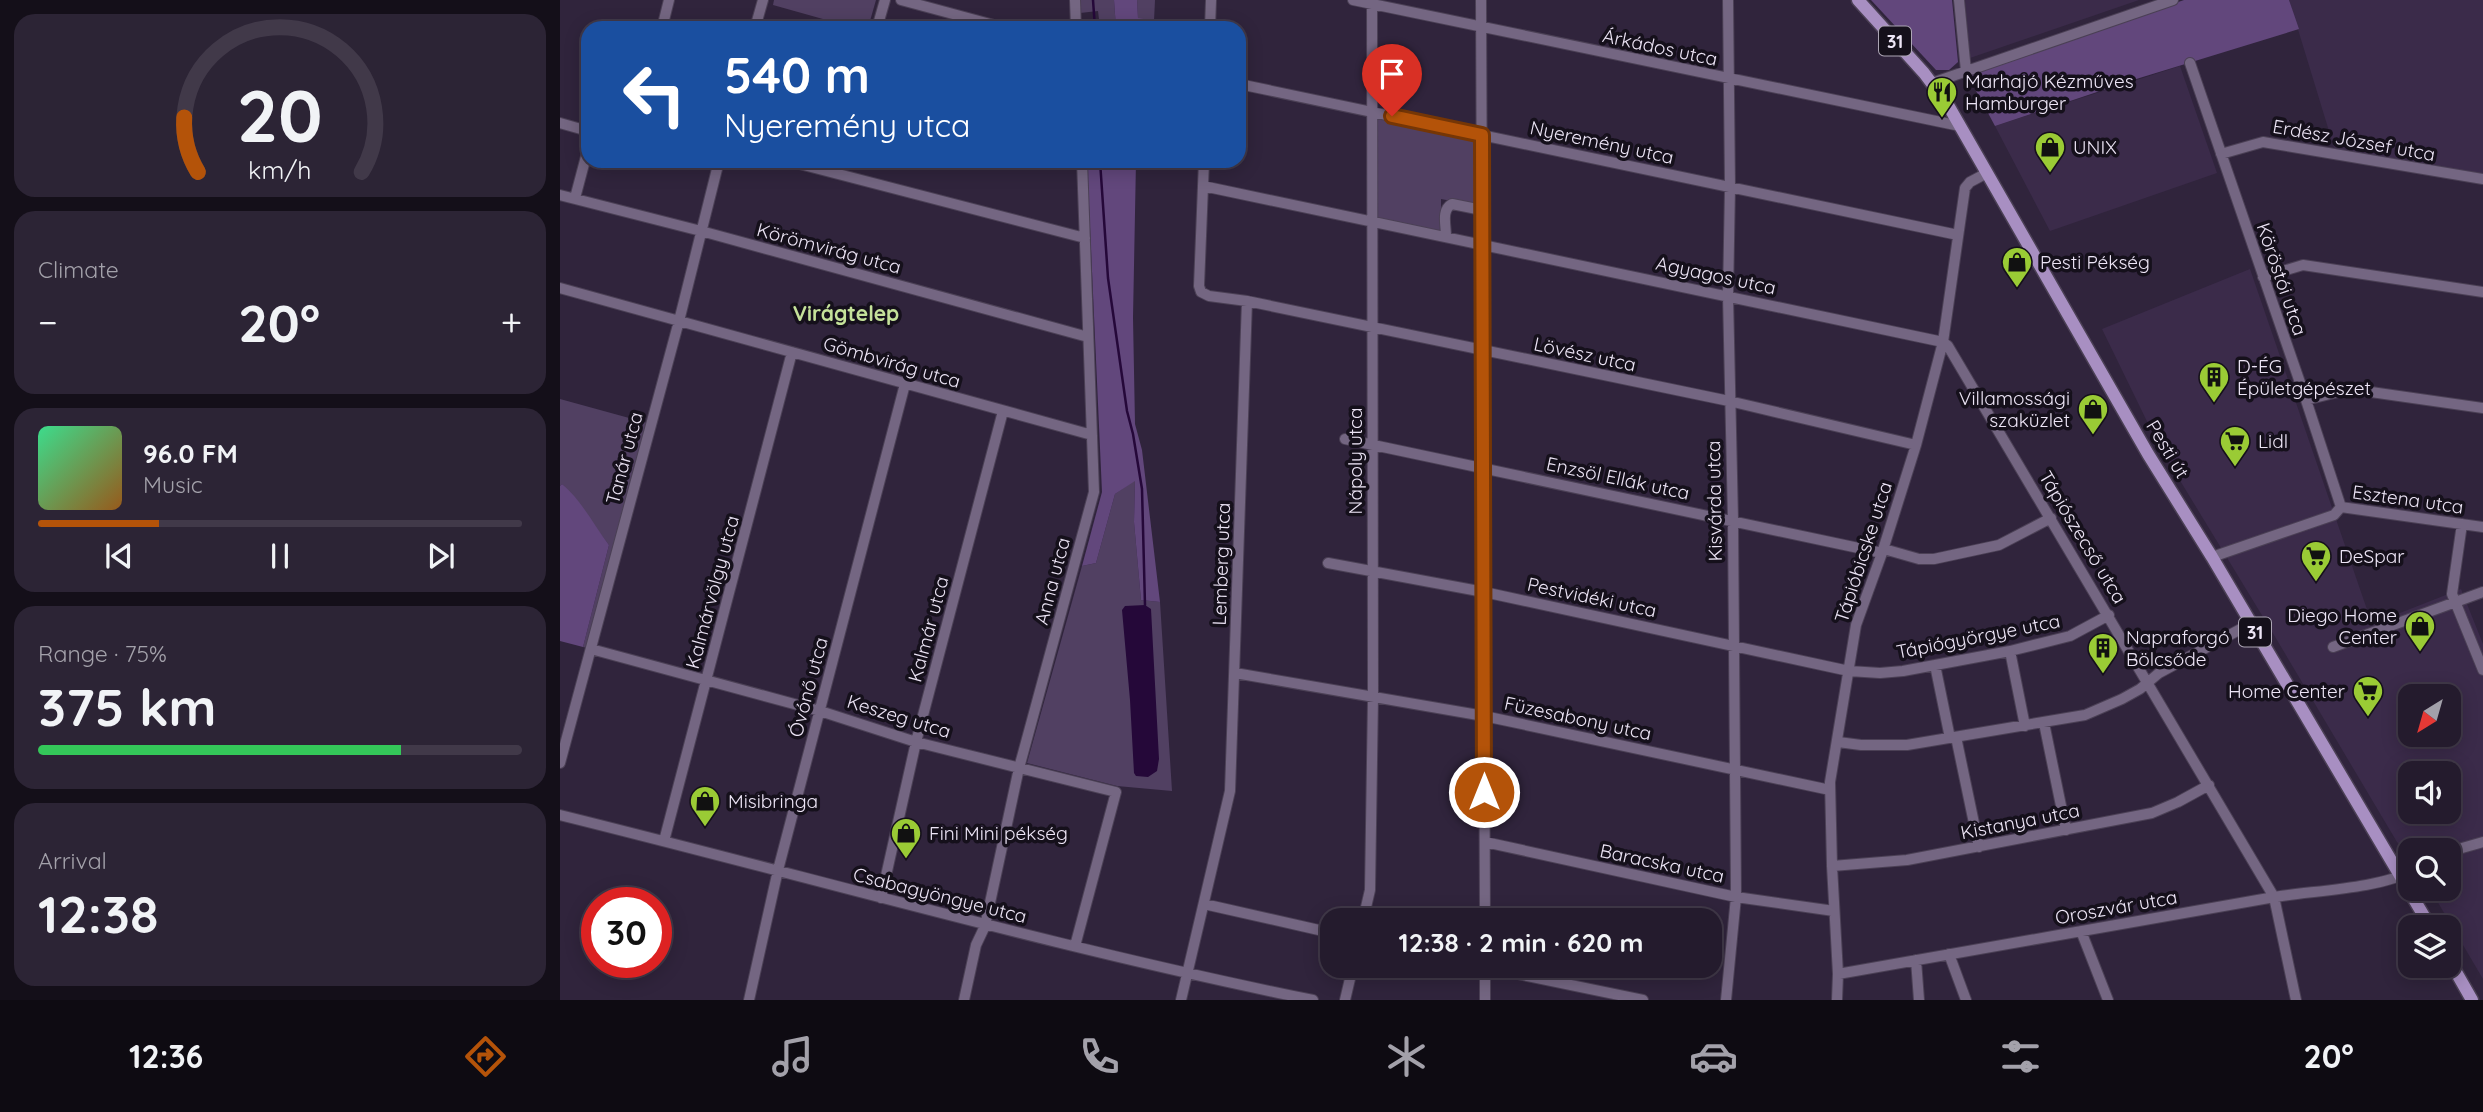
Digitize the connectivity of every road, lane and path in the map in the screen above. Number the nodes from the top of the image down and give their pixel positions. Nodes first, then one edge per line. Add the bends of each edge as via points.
1 (669, 0) edge
2 (763, 0) edge
3 (885, 0) edge
4 (901, 0) edge
5 (1075, 0) edge
6 (1211, 0) edge
7 (1353, 0) edge
8 (1481, 0) edge
9 (1728, 0) edge
10 (1858, 0) edge
11 (1959, 0) edge
12 (2173, 0) edge
13 (1372, 2) edge
14 (664, 21) edge
15 (757, 21) edge
16 (879, 21) edge
17 (979, 21) edge
18 (1076, 21) edge
19 (1210, 21) edge
20 (1481, 26) junction
21 (2190, 63) dead end
22 (1966, 71) junction
23 (1729, 80) junction
24 (1932, 83) junction
25 (1246, 85) edge
26 (1371, 111) junction
27 (560, 123) edge
28 (1960, 127) junction
29 (581, 129) edge
30 (1482, 135) junction
31 (2221, 154) junction
32 (583, 168) edge
33 (717, 168) edge
34 (815, 168) edge
35 (1082, 168) edge
36 (1204, 168) edge
37 (1987, 173) junction
38 (2483, 179) edge
39 (1203, 186) junction
40 (1730, 187) junction
41 (560, 195) edge
42 (575, 198) junction
43 (1482, 210) junction
44 (1372, 222) junction
45 (701, 231) junction
46 (1958, 235) junction
47 (1451, 237) junction
48 (1085, 238) junction
49 (1482, 243) junction
50 (2263, 277) junction
51 (560, 288) edge
52 (2483, 292) edge
53 (1728, 296) junction
54 (1247, 301) junction
55 (679, 321) junction
56 (1373, 328) junction
57 (1088, 337) junction
58 (1942, 342) junction
59 (1482, 351) junction
60 (792, 352) junction
61 (905, 384) junction
62 (2306, 400) junction
63 (1729, 401) junction
64 (2483, 408) edge
65 (1003, 411) junction
66 (1092, 435) junction
67 (1345, 439) dead end
68 (1373, 445) junction
69 (1916, 445) junction
70 (1483, 468) junction
71 (2341, 507) junction
72 (2051, 518) junction
73 (1733, 520) junction
74 (2462, 524) junction
75 (2483, 527) edge
76 (1883, 551) junction
77 (2212, 557) junction
78 (1328, 563) dead end
79 (1373, 570) junction
80 (1484, 592) junction
81 (2483, 592) edge
82 (2455, 602) junction
83 (2109, 615) junction
84 (2250, 624) junction
85 (1732, 645) junction
86 (2333, 648) dead end
87 (591, 649) junction
88 (2010, 650) junction
89 (1935, 665) junction
90 (2483, 670) edge
91 (1849, 671) junction
92 (1235, 673) junction
93 (707, 680) junction
94 (2148, 682) junction
95 (1373, 697) junction
96 (820, 711) junction
97 (1484, 716) junction
98 (2044, 723) junction
99 (2025, 726) junction
100 (1953, 738) junction
101 (1838, 741) junction
102 (916, 742) junction
103 (560, 763) edge
104 (1019, 768) junction
105 (1735, 770) junction
106 (2209, 785) junction
107 (1830, 790) junction
108 (560, 815) edge
109 (2066, 830) junction
110 (664, 841) junction
111 (1485, 842) junction
112 (2483, 842) edge
113 (1979, 847) junction
114 (2461, 848) edge
115 (2398, 863) edge
116 (1832, 866) junction
117 (778, 870) junction
118 (2398, 875) edge
119 (1736, 897) junction
120 (2274, 897) junction
121 (881, 898) junction
122 (1204, 904) junction
123 (1366, 908) edge
124 (1485, 908) edge
125 (1834, 911) junction
126 (985, 926) junction
127 (1320, 930) edge
128 (2081, 931) junction
129 (1075, 946) junction
130 (1949, 954) junction
131 (1916, 960) junction
132 (1186, 974) junction
133 (1838, 974) junction
134 (1350, 978) edge
135 (1484, 978) edge
136 (1539, 978) edge
137 (2459, 978) edge
138 (749, 1000) edge
139 (964, 1000) edge
140 (1181, 1000) edge
141 (1313, 1000) edge
142 (1345, 1000) edge
143 (1485, 1000) edge
144 (1643, 1000) edge
145 (1726, 1000) edge
146 (1837, 1000) edge
147 (1919, 1000) edge
148 (1966, 1000) edge
149 (2108, 1000) edge
150 (2295, 1000) edge
151 (2472, 1000) edge

1 - 14 street
2 - 15 street
3 - 16 street
4 - 17 street
5 - 18 street
6 - 19 street
7 - 13 street, Árkádos utca
8 - 20 street
9 - 23 street, Kisvárda utca
10 - 24 main road, Pesti út / 31
11 - 22 street
12 - 22 street
13 - 20 street, Árkádos utca
13 - 26 street, Nápoly utca
20 - 23 street, Árkádos utca
20 - 30 street
21 - 31 street, Köröstói utca
22 - 24 street
23 - 28 street, Árkádos utca
23 - 40 street, Kisvárda utca
24 - 28 main road, Pesti út / 31
25 - 26 street, Nyeremény utca
26 - 30 street, Nyeremény utca
26 - 44 street, Nápoly utca
27 - 29 street
28 - 37 main road, Pesti út / 31
30 - 40 street, Nyeremény utca
30 - 43 street
31 - 38 street, Erdész József utca via 2263,142
31 - 50 street, Köröstói utca
32 - 42 street
33 - 45 street, Tanár utca
34 - 48 street
35 - 48 street, Anna utca
36 - 39 street
37 - 46 street, Tápióbicske utca via 1965,188
37 - 77 main road, Pesti út / 31
39 - 44 street
39 - 54 street via 1201,292
40 - 46 street, Nyeremény utca
40 - 53 street, Kisvárda utca
41 - 42 street, Körömvirág utca
42 - 45 street, Körömvirág utca
43 - 47 street via 1448,206
43 - 49 street
44 - 47 street
44 - 56 street, Nápoly utca
45 - 55 street, Tanár utca
45 - 57 street, Körömvirág utca
46 - 58 street, Tápióbicske utca
47 - 49 street, Agyagos utca
48 - 57 street, Anna utca
49 - 53 street, Agyagos utca
49 - 59 street
50 - 52 street via 2303,265
50 - 62 street, Köröstói utca
51 - 55 street, Gömbvirág utca
53 - 58 street, Agyagos utca
53 - 63 street, Kisvárda utca
54 - 56 street, Lövész utca
54 - 92 street, Lemberg utca
55 - 60 street, Gömbvirág utca
55 - 87 street, Tanár utca
56 - 59 street, Lövész utca
56 - 68 street, Nápoly utca
57 - 66 street, Anna utca
58 - 69 street, Tápióbicske utca
58 - 72 street, Tápiószecső utca via 1952,351
59 - 63 street, Lövész utca
59 - 70 street
60 - 61 street, Gömbvirág utca
60 - 93 street, Kalmárvölgy utca
61 - 65 street, Gömbvirág utca
61 - 96 street, Óvónő utca
62 - 64 street via 2350,389
62 - 71 street, Köröstói utca
63 - 69 street, Lövész utca
63 - 73 street, Kisvárda utca
65 - 66 street, Gömbvirág utca
65 - 102 street, Kalmár utca
66 - 104 street, Anna utca via 1094,492
67 - 68 street, Enzsöl Ellák utca
68 - 70 street, Enzsöl Ellák utca
68 - 79 street, Nápoly utca
69 - 76 street, Tápióbicske utca
70 - 73 street, Enzsöl Ellák utca
70 - 80 street
71 - 74 street, Esztena utca
71 - 77 street, Esztena utca via 2334,514
72 - 76 street, Enzsöl Ellák utca via 1990,548 1934,559
72 - 83 street, Tápiószecső utca
73 - 76 street, Enzsöl Ellák utca
73 - 85 street, Kisvárda utca
74 - 75 street, Esztena utca
74 - 82 street via 2452,594
76 - 91 street, Tápióbicske utca via 1858,618
77 - 84 main road, Pesti út / 31
78 - 79 street, Pestvidéki utca
79 - 80 street, Pestvidéki utca
79 - 95 street, Nápoly utca
80 - 85 street, Pestvidéki utca
80 - 97 street
81 - 82 street
82 - 86 street
82 - 90 street
83 - 88 street, Tápiógyörgye utca via 2070,636
83 - 94 street, Tápiószecső utca
84 - 94 street
84 - 115 main road, Pesti út / 31
85 - 91 street, Pestvidéki utca
85 - 105 street, Kisvárda utca
87 - 93 street, Keszeg utca
87 - 103 street, Tanár utca
88 - 89 street, Tápiógyörgye utca
88 - 99 street
89 - 91 street, Tápiógyörgye utca via 1880,673
89 - 100 street
91 - 101 street, Tápióbicske utca
92 - 95 street, Füzesabony utca
92 - 122 street, Lemberg utca via 1230,791
93 - 96 street, Keszeg utca
93 - 110 street, Kalmárvölgy utca
94 - 98 street via 2104,708
94 - 106 street, Tápiószecső utca
95 - 97 street, Füzesabony utca
95 - 123 street, Nápoly utca via 1370,890
96 - 102 street, Keszeg utca
96 - 117 street, Óvónő utca
97 - 105 street, Füzesabony utca
97 - 111 street
98 - 99 street
98 - 109 street
99 - 100 street
100 - 101 street via 1884,746
100 - 113 street
101 - 107 street, Tápióbicske utca
102 - 104 street, Keszeg utca
102 - 121 street, Kalmár utca
104 - 126 street, Anna utca
104 - 129 street, Keszeg utca via 1116,792
105 - 107 street, Füzesabony utca
105 - 119 street, Kisvárda utca
106 - 109 street, Kistanya utca via 2151,813
106 - 120 street, Tápiószecső utca
107 - 116 street, Tápióbicske utca
108 - 110 street, Csabagyöngye utca
109 - 113 street, Kistanya utca
110 - 117 street, Csabagyöngye utca
111 - 119 street, Baracska utca
111 - 124 street
112 - 114 street
113 - 116 street, Kistanya utca via 1907,860
116 - 125 street, Tápióbicske utca
117 - 121 street, Csabagyöngye utca
117 - 138 street, Óvónő utca
118 - 120 street, Oroszvár utca
119 - 125 street, Baracska utca
119 - 145 street, Kisvárda utca
120 - 128 street, Oroszvár utca
120 - 150 street, Tápiószecső utca
121 - 126 street, Csabagyöngye utca
122 - 127 street
122 - 132 street, Lemberg utca
125 - 133 street, Tápióbicske utca
126 - 129 street, Csabagyöngye utca
126 - 139 street, Anna utca
128 - 130 street, Oroszvár utca
128 - 149 street
129 - 132 street, Csabagyöngye utca
130 - 131 street, Oroszvár utca
130 - 148 street
131 - 133 street, Oroszvár utca
131 - 147 street
132 - 140 street, Lemberg utca
132 - 141 street, Csabagyöngye utca
133 - 146 street, Tápióbicske utca
134 - 142 street
135 - 143 street
136 - 144 street
137 - 151 main road

